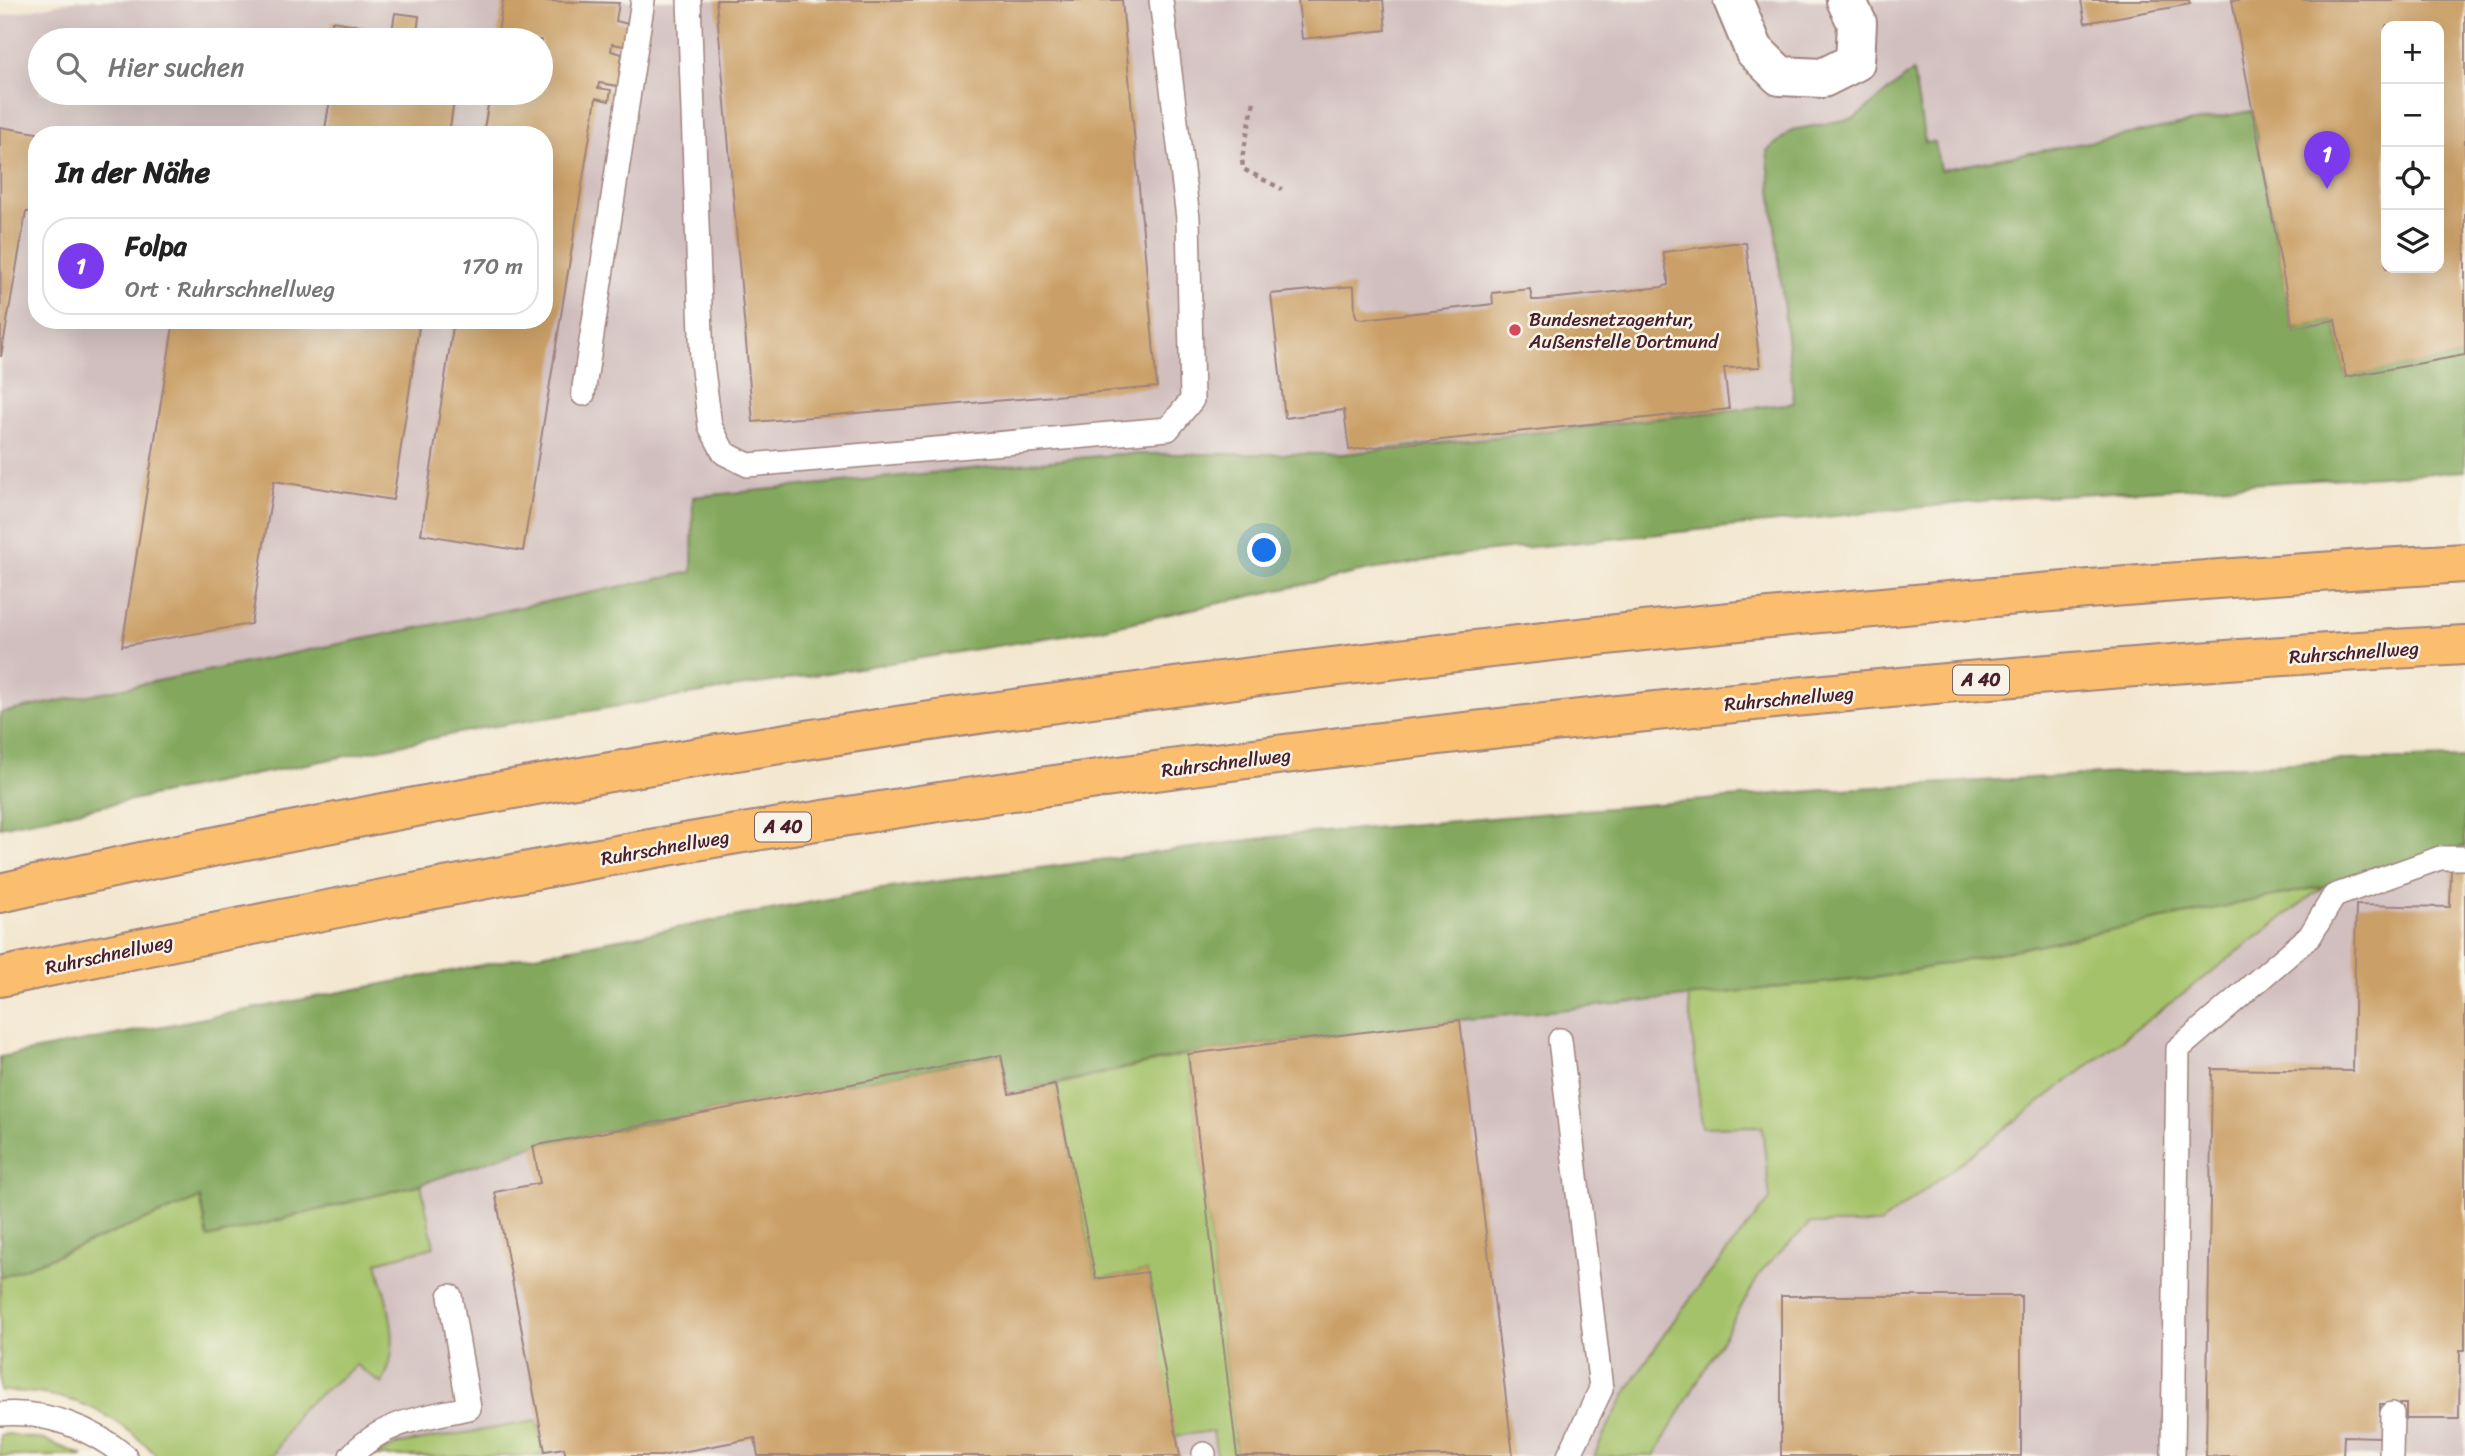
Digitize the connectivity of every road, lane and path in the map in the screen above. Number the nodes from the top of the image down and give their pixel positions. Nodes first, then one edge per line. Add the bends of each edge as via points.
1 (643, 0) edge
2 (689, 0) edge
3 (1161, 0) edge
4 (1734, 0) edge
5 (1846, 0) edge
6 (1254, 102) dead end
7 (1282, 189) dead end
8 (583, 394) dead end
9 (2465, 544) edge
10 (2465, 563) edge
11 (2205, 579) junction
12 (2465, 645) edge
13 (2465, 858) edge
14 (0, 892) edge
15 (0, 977) edge
16 (1560, 1040) dead end
17 (450, 1296) dead end
18 (0, 1414) edge
19 (2392, 1414) dead end
20 (125, 1456) edge
21 (351, 1456) edge
22 (1569, 1456) edge
23 (2173, 1456) edge
24 (2391, 1456) edge

1 - 8 lane
2 - 3 lane via 702,362 710,426 724,453 748,465 1168,429 1179,417 1192,400 1188,218
4 - 5 street via 1754,50 1780,76 1823,78 1855,62 1857,23
6 - 7 path via 1243,169
9 - 11 highway
10 - 11 highway
11 - 14 highway via 1620,632 1032,705 501,790
12 - 15 highway, Ruhrschnellweg / A 40 via 2052,673 1712,705 1200,765 975,796 628,853 269,920
13 - 23 lane via 2441,858 2334,896 2310,936 2178,1049
16 - 22 lane via 1601,1389
17 - 21 lane via 469,1408 395,1424
18 - 20 lane via 57,1419 110,1443
19 - 24 lane

